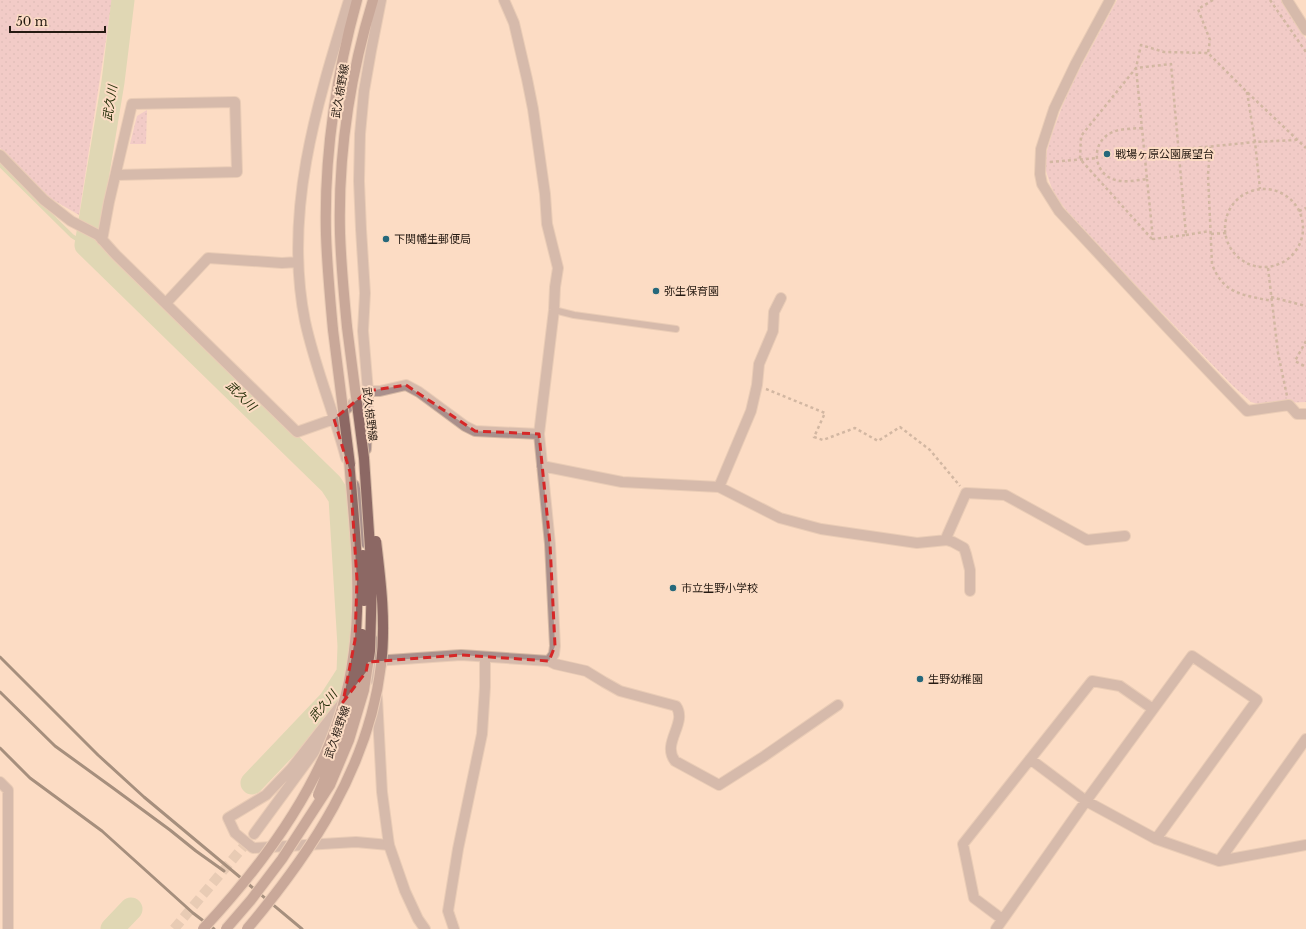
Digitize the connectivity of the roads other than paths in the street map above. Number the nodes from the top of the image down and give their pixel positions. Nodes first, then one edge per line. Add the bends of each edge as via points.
1 (349, 0) edge
2 (357, 0) edge
3 (374, 0) edge
4 (382, 0) edge
5 (504, 0) edge
6 (1110, 0) edge
7 (1286, 0) edge
8 (1306, 30) edge
9 (0, 155) edge
10 (116, 175) junction
11 (100, 237) junction
12 (298, 262) junction
13 (781, 298) dead end
14 (166, 303) junction
15 (554, 310) junction
16 (676, 329) dead end
17 (368, 391) junction
18 (1306, 414) edge
19 (334, 419) junction
20 (539, 434) junction
21 (364, 458) junction
22 (350, 460) junction
23 (542, 466) junction
24 (719, 487) junction
25 (1125, 536) dead end
26 (947, 540) junction
27 (366, 545) junction
28 (970, 591) dead end
29 (485, 657) junction
30 (375, 661) junction
31 (549, 661) junction
32 (838, 705) dead end
33 (1153, 709) junction
34 (1306, 739) edge
35 (1030, 759) junction
36 (0, 782) edge
37 (1086, 801) junction
38 (306, 821) junction
39 (254, 834) tunnel mouth
40 (1156, 839) junction
41 (389, 845) junction
42 (1306, 845) edge
43 (4, 852) edge
44 (1219, 861) junction
45 (1002, 919) junction
46 (8, 929) edge
47 (202, 929) edge
48 (226, 929) edge
49 (247, 929) edge
50 (425, 929) edge
51 (454, 929) edge
52 (996, 929) edge

1 - 12 street via 326,79 302,184 297,240
2 - 22 main road, 武久椋野線, bridge via 339,79 329,154 326,233 333,330
3 - 21 main road, 武久椋野線, bridge via 362,42 347,117 340,233 347,327
4 - 17 street via 364,91 360,134 359,181 365,293 363,331
5 - 15 street via 514,23 533,109 547,224 558,268
6 - 18 street via 1054,109 1040,149 1042,184 1059,210 1187,350 1247,411 1289,405 1297,414
7 - 8 street
9 - 11 street via 44,200 71,221
10 - 10 street via 237,172 235,102 132,104
10 - 11 street
11 - 14 street
12 - 14 street via 208,258
12 - 19 street via 305,321 320,379
13 - 24 street via 774,312 773,331 759,364 754,402 747,425
14 - 19 street via 297,432
15 - 16 lane
15 - 20 street
17 - 19 street
17 - 20 street via 406,385 465,426 476,430
17 - 27 street via 364,499
19 - 27 street via 358,501
20 - 23 street
21 - 38 main road, 武久椋野線, bridge via 372,578 370,651 364,690 349,740 330,785
21 - 49 main road, bridge via 376,534 383,613 381,664 374,704 358,756 331,813 291,874
22 - 38 main road, 武久椋野線, bridge via 365,580 360,658 356,689 341,738
22 - 47 main road, bridge via 356,545 357,610 352,667 339,720 319,767 288,822 221,910
23 - 24 street via 622,482
23 - 31 street via 550,544 555,646 554,654
24 - 26 street via 780,518 821,529 917,543
25 - 26 street via 1087,540 1005,495 966,492
26 - 28 street via 964,548 970,570
27 - 30 street
29 - 30 street via 448,655
29 - 31 street
29 - 51 street via 482,734 448,911
30 - 39 street via 348,706
30 - 41 street via 382,792
30 - 41 street via 291,769 266,795 228,818 235,833 253,848 356,842
31 - 32 street via 586,671 620,690 676,706 680,711 680,718 671,741 672,757 719,785
33 - 35 street via 1120,686 1092,681
33 - 37 street
33 - 40 street via 1192,656 1257,700
34 - 44 street
35 - 37 street
35 - 45 street via 963,844 974,898
36 - 43 street via 8,790
37 - 40 street
37 - 45 street
38 - 48 main road, 武久椋野線, bridge via 277,865
40 - 44 street
41 - 50 street via 405,891
42 - 44 street
43 - 46 street
45 - 52 street

